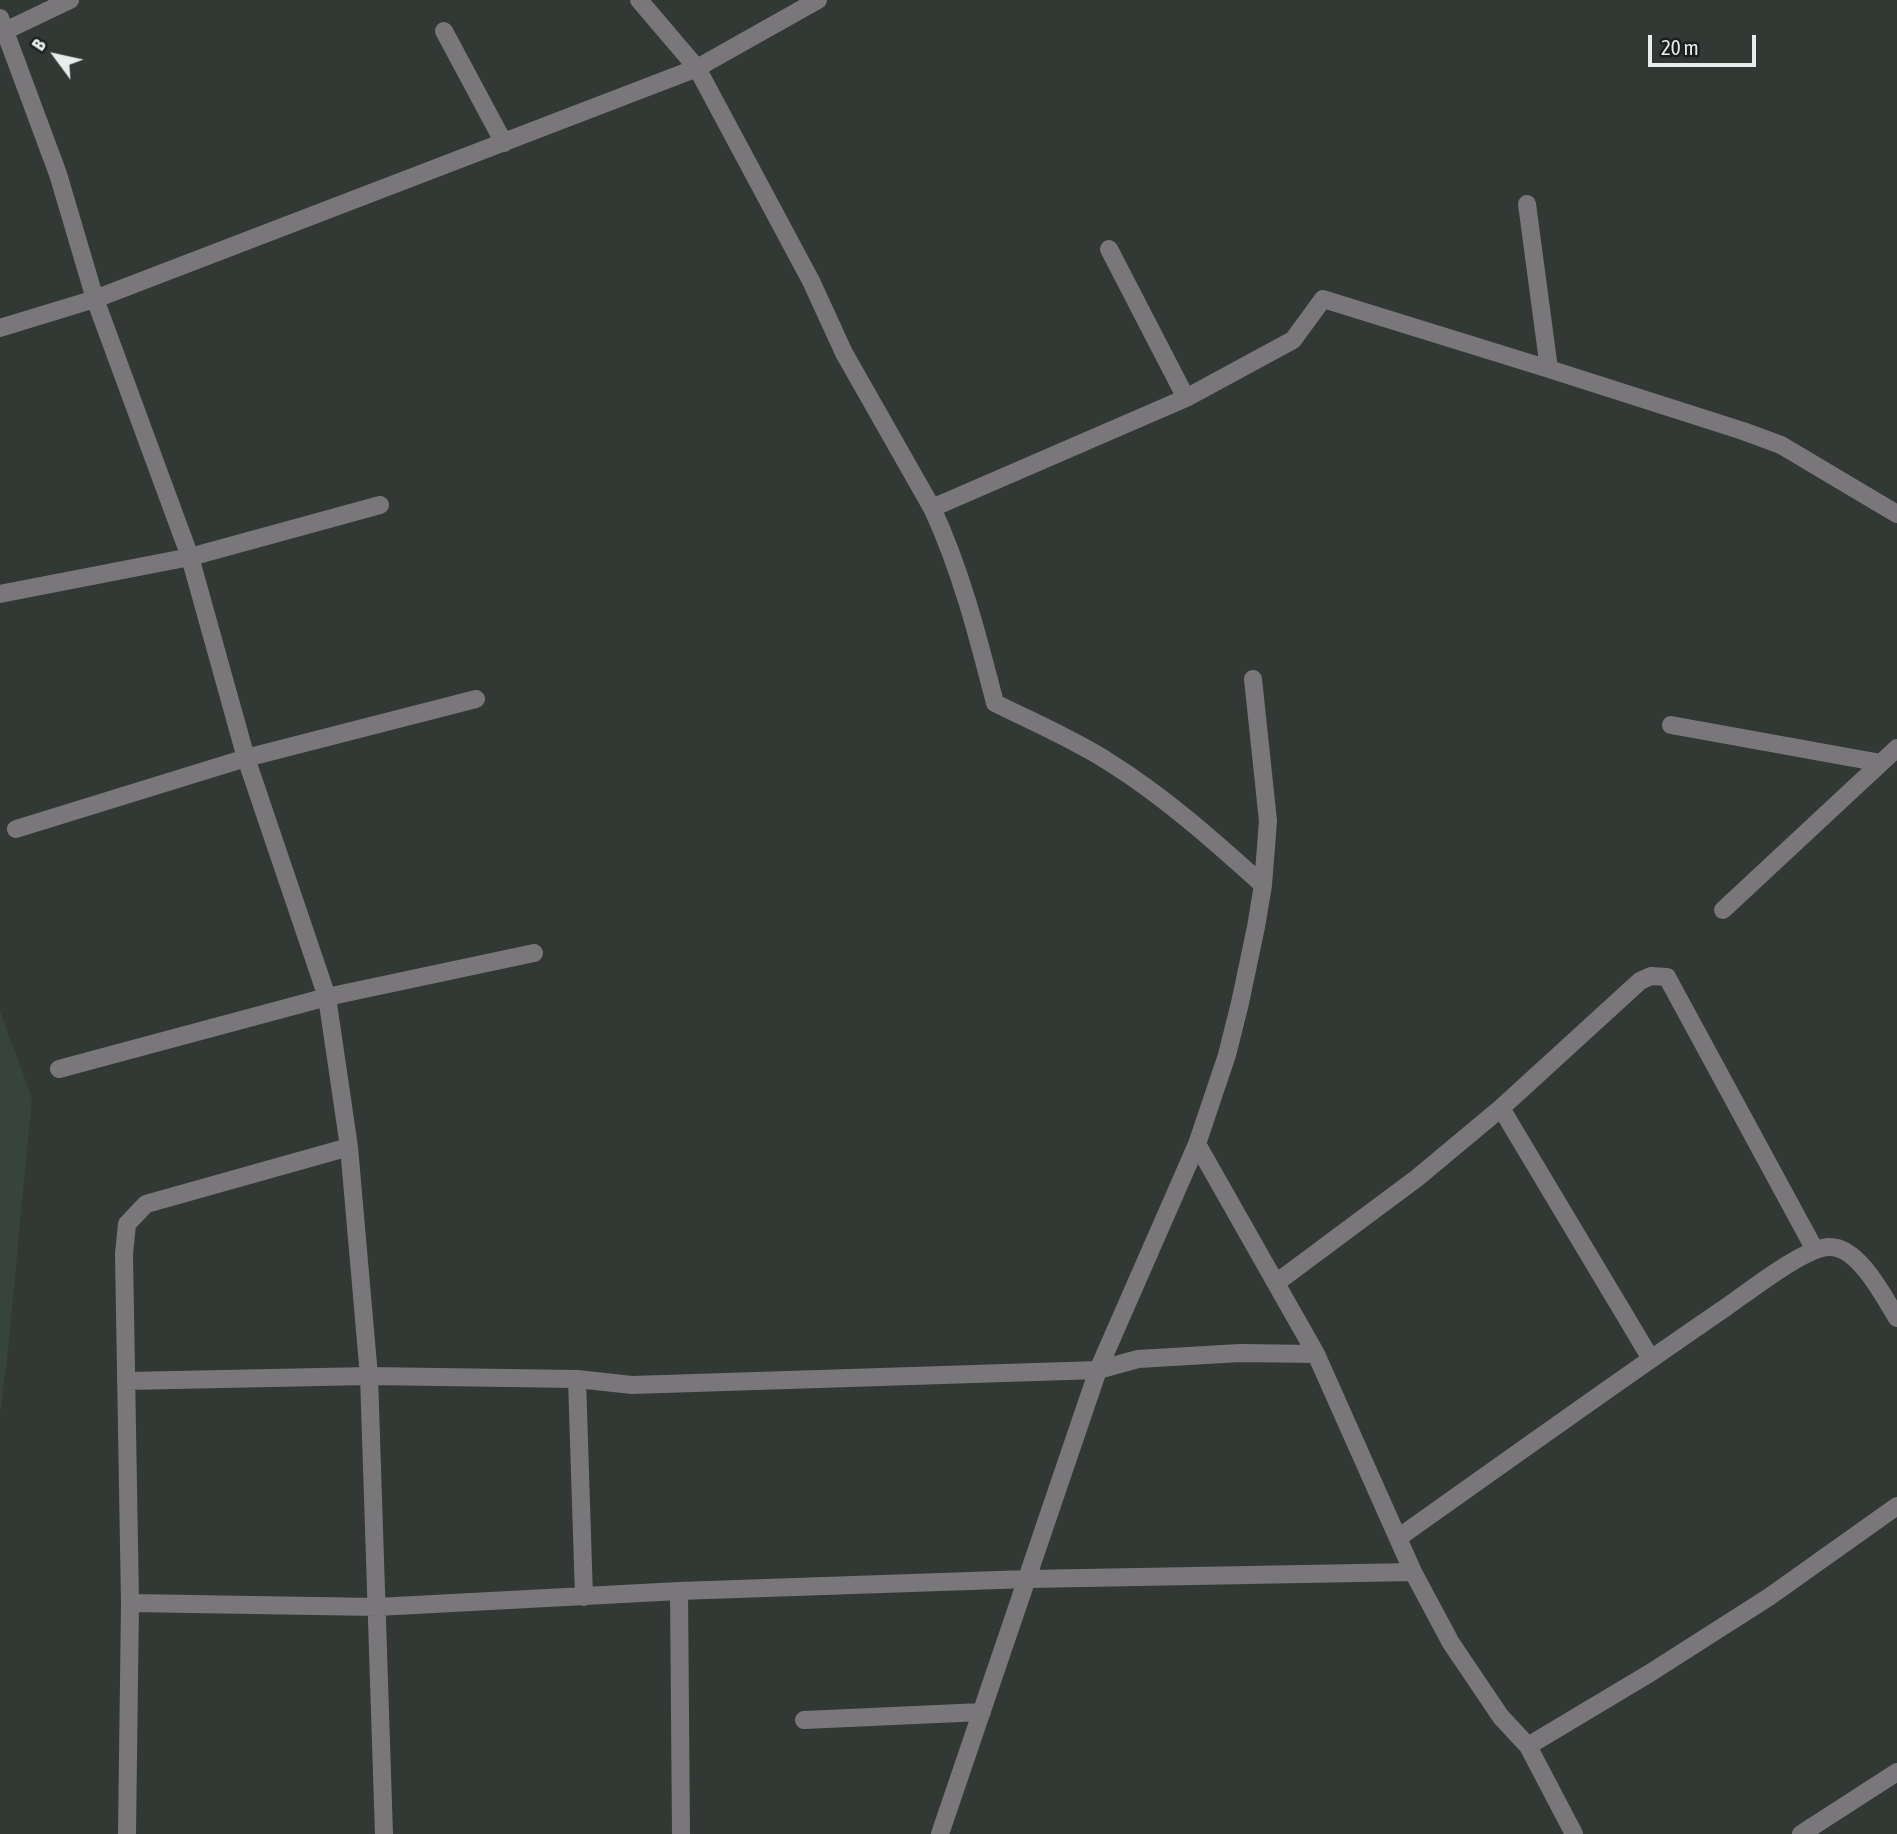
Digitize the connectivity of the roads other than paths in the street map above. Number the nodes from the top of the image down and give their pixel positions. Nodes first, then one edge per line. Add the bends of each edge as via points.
1 (71, 0) edge
2 (639, 0) edge
3 (818, 0) edge
4 (3, 24) edge
5 (444, 31) dead end
6 (697, 68) junction
7 (504, 143) junction
8 (1527, 204) dead end
9 (1109, 249) dead end
10 (95, 299) junction
11 (0, 328) edge
12 (1549, 369) junction
13 (1186, 398) junction
14 (380, 505) dead end
15 (932, 508) junction
16 (1897, 514) edge
17 (190, 556) junction
18 (0, 594) edge
19 (1252, 679) dead end
20 (476, 699) dead end
21 (1671, 725) dead end
22 (1897, 748) edge
23 (246, 758) junction
24 (1881, 763) junction
25 (16, 829) dead end
26 (1263, 885) junction
27 (1723, 910) dead end
28 (534, 953) dead end
29 (327, 997) junction
30 (59, 1069) dead end
31 (1501, 1108) junction
32 (1197, 1144) junction
33 (349, 1147) junction
34 (1815, 1250) junction
35 (1276, 1283) junction
36 (1897, 1318) edge
37 (1316, 1354) junction
38 (1651, 1359) junction
39 (1098, 1370) junction
40 (369, 1376) junction
41 (577, 1379) junction
42 (126, 1381) junction
43 (1897, 1506) edge
44 (1398, 1538) junction
45 (1413, 1572) junction
46 (1028, 1578) junction
47 (679, 1591) junction
48 (584, 1597) junction
49 (130, 1603) junction
50 (377, 1607) junction
51 (982, 1712) junction
52 (804, 1720) dead end
53 (1528, 1746) junction
54 (1897, 1772) edge
55 (127, 1834) edge
56 (383, 1834) edge
57 (681, 1834) edge
58 (940, 1834) edge
59 (1574, 1834) edge
60 (1801, 1834) edge

1 - 4 street
2 - 6 street
3 - 6 street
4 - 10 street via 58,174
5 - 7 street
6 - 7 street
6 - 15 street via 811,281 844,353
7 - 10 street
8 - 12 street
9 - 13 street
10 - 11 street
10 - 17 street
12 - 13 street via 1323,299 1293,340
12 - 16 street via 1781,446
13 - 15 street
14 - 17 street
15 - 26 street via 962,584 995,704 1072,740 1130,776
17 - 18 street
17 - 23 street
19 - 26 street via 1268,821
20 - 23 street
21 - 24 street
22 - 24 street
23 - 25 street
23 - 29 street
24 - 27 street
26 - 32 street via 1227,1055
28 - 29 street
29 - 30 street
29 - 33 street
31 - 34 street via 1644,977 1667,977
31 - 35 street via 1417,1178
31 - 38 street
32 - 35 street
32 - 39 street
33 - 40 street
33 - 42 street via 146,1204 135,1213 124,1236
34 - 36 street via 1831,1247 1855,1258
34 - 38 street
35 - 37 street
37 - 39 street via 1138,1359
37 - 44 street
38 - 44 street
39 - 41 street via 632,1385
39 - 46 street
40 - 41 street
40 - 42 street
40 - 50 street
41 - 48 street
42 - 49 street
43 - 53 street via 1769,1597
44 - 45 street
45 - 46 street
45 - 53 street via 1471,1674
46 - 47 street
46 - 51 street
47 - 48 street
47 - 57 street
48 - 50 street
49 - 50 street
49 - 55 street
50 - 56 street
51 - 52 street
51 - 58 street
53 - 59 street
54 - 60 street

